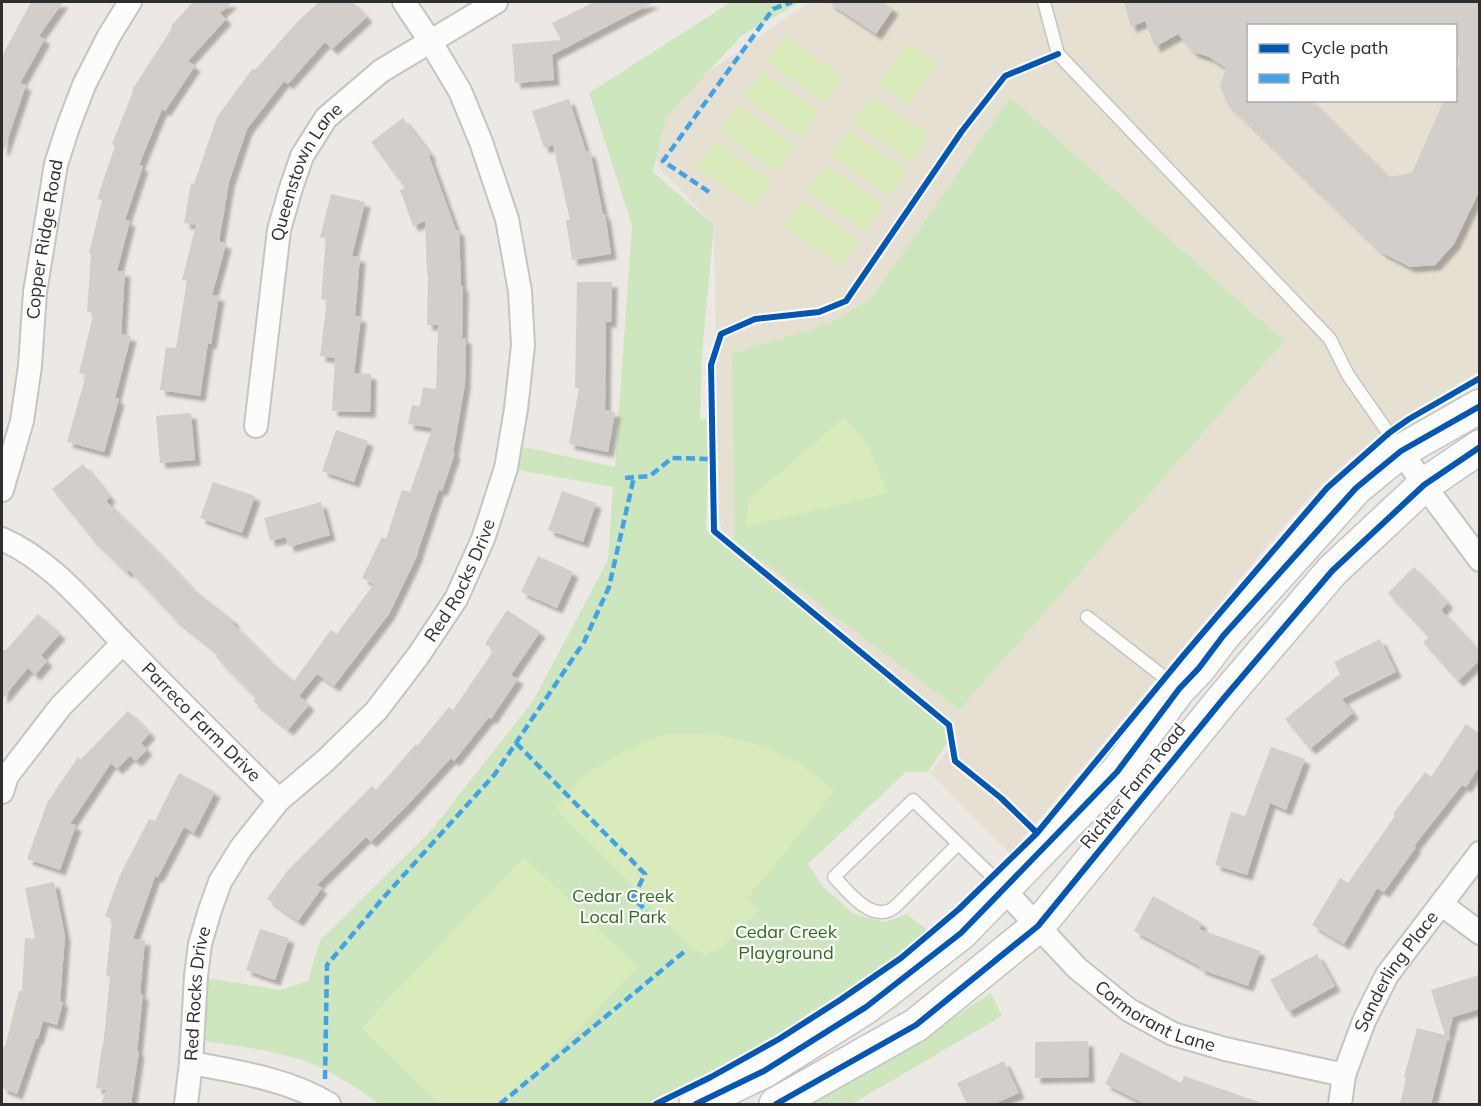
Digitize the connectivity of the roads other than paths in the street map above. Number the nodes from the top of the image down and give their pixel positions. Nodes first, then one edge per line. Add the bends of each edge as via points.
1 (130, 2) edge
2 (404, 2) edge
3 (496, 2) edge
4 (1044, 2) edge
5 (430, 41) junction
6 (1479, 406) edge
7 (256, 426) dead end
8 (1479, 447) edge
9 (1401, 451) junction
10 (1424, 485) junction
11 (2, 490) edge
12 (2, 538) edge
13 (1479, 560) edge
14 (1087, 616) dead end
15 (123, 643) junction
16 (1179, 689) junction
17 (2, 792) edge
18 (279, 800) junction
19 (958, 844) junction
20 (1479, 853) edge
21 (1004, 890) junction
22 (1441, 904) junction
23 (1038, 926) junction
24 (1479, 933) edge
25 (191, 1063) junction
26 (1344, 1075) junction
27 (186, 1104) edge
28 (329, 1104) edge
29 (696, 1104) edge
30 (776, 1104) edge
31 (1340, 1104) edge

1 - 11 street, Copper Ridge Road via 84,85 56,164 35,292 22,421
2 - 5 street, Red Rocks Drive
3 - 5 street, Queenstown Lane
4 - 9 lane via 1058,54 1330,339 1348,375
5 - 7 street, Queenstown Lane via 381,71 326,118 302,156 279,230
5 - 18 street, Red Rocks Drive via 460,91 481,142 507,219 518,280 524,345 506,468 483,539 456,598 418,656 376,711
6 - 9 main road, Richter Farm Road
8 - 10 main road, Richter Farm Road
9 - 10 street
9 - 16 main road, Richter Farm Road via 1356,488
10 - 13 street
10 - 23 main road, Richter Farm Road via 1332,571
12 - 15 street, Parreco Farm Drive via 42,562
14 - 16 lane
15 - 17 street via 33,740 7,776
15 - 18 street, Parreco Farm Drive
16 - 21 main road, Richter Farm Road via 1117,772
18 - 25 street, Red Rocks Drive via 241,848 220,882 210,910 196,976
19 - 19 lane via 889,911 878,913 865,908 834,877 913,800
19 - 21 lane
20 - 22 street, Sanderling Place
21 - 23 street, Cormorant Lane
21 - 29 main road, Richter Farm Road via 961,933 866,1007 764,1071
22 - 24 street
22 - 26 street, Sanderling Place via 1387,975
23 - 26 street, Cormorant Lane via 1077,968 1129,1010 1173,1034 1225,1050
23 - 30 main road, Richter Farm Road via 916,1025
25 - 27 street, Red Rocks Drive
25 - 28 street via 259,1077 296,1088
26 - 31 street, Sanderling Place

